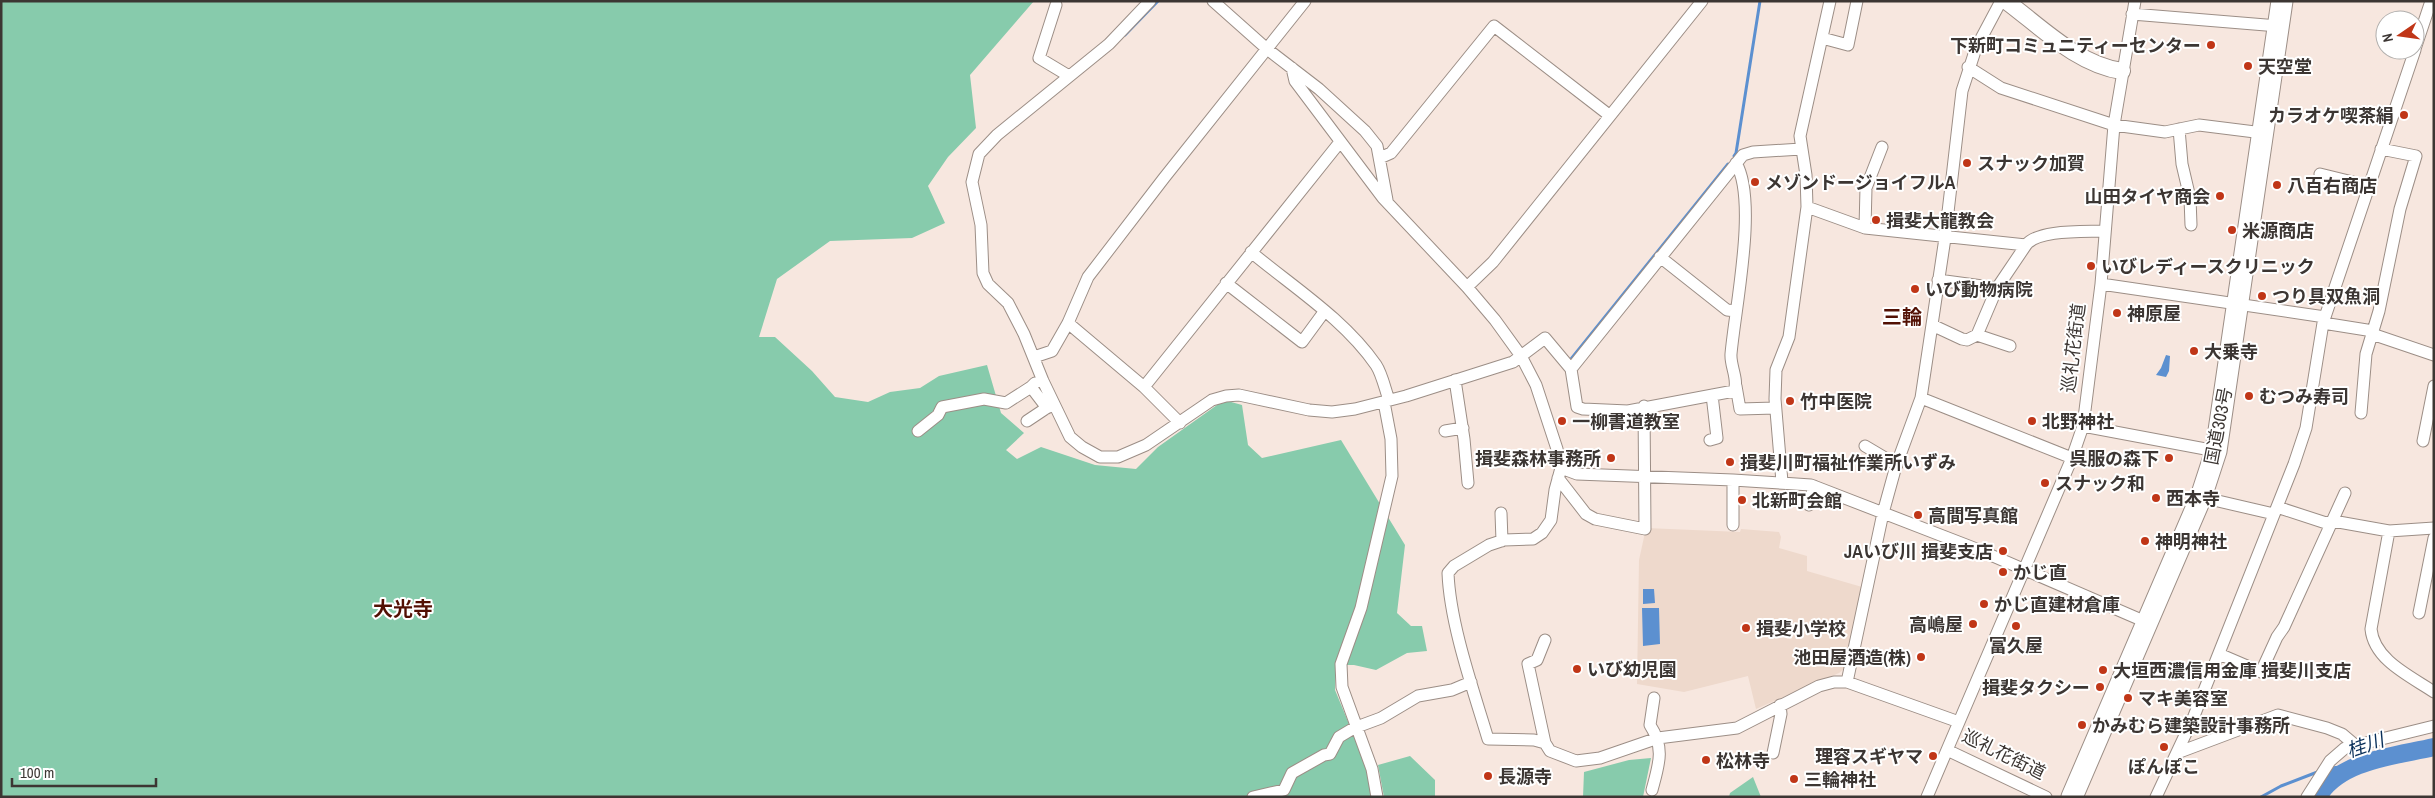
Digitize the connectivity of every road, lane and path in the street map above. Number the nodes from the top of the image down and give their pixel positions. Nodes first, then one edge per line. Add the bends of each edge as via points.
1 (1150, 1) edge
2 (1213, 1) edge
3 (1305, 1) edge
4 (1702, 1) edge
5 (1830, 1) edge
6 (1857, 1) edge
7 (2001, 1) edge
8 (2006, 1) edge
9 (2135, 1) edge
10 (2282, 1) edge
11 (1056, 5) dead end
12 (2431, 10) edge
13 (2132, 14) junction
14 (2425, 25) edge
15 (2278, 26) junction
16 (1822, 38) junction
17 (1267, 49) junction
18 (2412, 60) edge
19 (1968, 67) junction
20 (1292, 68) junction
21 (2122, 71) junction
22 (1069, 76) junction
23 (1609, 115) junction
24 (2114, 125) junction
25 (2179, 129) junction
26 (2263, 133) junction
27 (1340, 142) junction
28 (1882, 147) dead end
29 (1801, 149) junction
30 (2381, 149) junction
31 (1382, 157) dead end
32 (1736, 164) junction
33 (2320, 174) dead end
34 (2369, 186) junction
35 (1387, 200) junction
36 (1807, 207) junction
37 (2191, 226) dead end
38 (1865, 228) junction
39 (2105, 232) junction
40 (1945, 238) junction
41 (2026, 245) junction
42 (1251, 252) junction
43 (1660, 257) junction
44 (1938, 280) junction
45 (1226, 284) junction
46 (2101, 284) junction
47 (1467, 287) junction
48 (1997, 288) junction
49 (2239, 305) junction
50 (1736, 311) junction
51 (1324, 312) junction
52 (2324, 320) junction
53 (1068, 323) junction
54 (1932, 325) junction
55 (2372, 333) junction
56 (1976, 335) junction
57 (2010, 346) dead end
58 (2434, 354) edge
59 (1521, 356) junction
60 (1034, 357) junction
61 (1571, 368) junction
62 (1042, 380) junction
63 (1455, 380) junction
64 (1736, 386) junction
65 (2434, 386) edge
66 (1031, 387) junction
67 (1144, 387) junction
68 (1712, 395) junction
69 (1921, 398) junction
70 (1387, 401) junction
71 (1644, 406) junction
72 (1051, 407) junction
73 (1775, 408) junction
74 (2361, 413) dead end
75 (1027, 421) dead end
76 (1180, 423) junction
77 (2083, 426) junction
78 (1463, 428) junction
79 (918, 431) dead end
80 (1445, 431) dead end
81 (1710, 440) dead end
82 (2423, 441) dead end
83 (1865, 446) dead end
84 (2216, 452) junction
85 (2072, 458) junction
86 (1897, 465) junction
87 (1559, 473) junction
88 (1645, 476) junction
89 (1733, 480) junction
90 (1782, 482) junction
91 (1468, 483) dead end
92 (1814, 486) junction
93 (2345, 493) dead end
94 (2201, 497) junction
95 (1808, 505) dead end
96 (2275, 510) junction
97 (1501, 513) dead end
98 (1883, 513) junction
99 (2333, 521) junction
100 (1732, 525) dead end
101 (2434, 528) edge
102 (2388, 531) junction
103 (2434, 538) edge
104 (1502, 541) junction
105 (2023, 571) junction
106 (2419, 613) dead end
107 (2146, 622) junction
108 (1545, 640) dead end
109 (2219, 654) junction
110 (1471, 682) junction
111 (1847, 682) junction
112 (2434, 692) edge
113 (1654, 698) dead end
114 (1780, 705) junction
115 (1959, 722) junction
116 (2434, 726) edge
117 (1358, 727) junction
118 (1658, 738) junction
119 (1545, 743) junction
120 (2355, 745) junction
121 (1947, 750) junction
122 (1773, 753) dead end
123 (2177, 753) junction
124 (1652, 790) dead end
125 (1253, 797) edge
126 (1378, 797) edge
127 (1927, 797) edge
128 (2046, 797) edge
129 (2072, 797) edge
130 (2156, 797) edge
131 (2307, 797) edge

1 - 22 street via 1109,44
2 - 17 street
3 - 17 street
4 - 23 street
5 - 16 street
6 - 16 street via 1848,45
7 - 19 street
8 - 21 street via 2082,58 2106,69
9 - 13 street, 巡礼花街道
10 - 15 highway, 国道303号
11 - 22 street via 1038,58
12 - 14 street
13 - 15 street
13 - 21 street, 巡礼花街道
15 - 26 highway, 国道303号
16 - 29 street via 1800,136
17 - 20 street
17 - 53 street via 1088,277
18 - 30 street
19 - 24 street via 2001,88
19 - 40 street via 1962,90
20 - 27 street via 1295,81
20 - 35 street via 1319,89 1377,146
21 - 24 street, 巡礼花街道
22 - 60 street via 997,135 979,154 972,182 981,225 983,274 988,284 1008,303
23 - 31 street via 1494,26 1391,153
23 - 47 street via 1493,262
24 - 25 street via 2165,132
24 - 39 street, 巡礼花街道
25 - 26 street via 2199,125
25 - 37 street
26 - 49 highway, 国道303号
27 - 35 street
27 - 42 street
28 - 38 street via 1866,188
29 - 32 street via 1753,152 1743,155
29 - 36 street
30 - 34 street
30 - 55 street via 2416,156 2392,240
32 - 43 street
32 - 50 street via 1746,204
33 - 34 street
34 - 52 street
35 - 47 street
36 - 38 street
36 - 73 street via 1789,337 1776,370
38 - 40 street
39 - 41 street via 2045,235 2030,240
39 - 46 street, 巡礼花街道
40 - 41 street
40 - 44 street
41 - 48 street
42 - 45 street
42 - 51 street
43 - 50 street via 1727,310
43 - 61 street
44 - 48 street
44 - 54 street
45 - 51 street via 1302,342
45 - 67 street
46 - 49 street
46 - 77 street, 巡礼花街道
47 - 59 street
48 - 56 street
49 - 52 street
49 - 84 highway, 国道303号
50 - 64 street via 1731,356
51 - 70 street via 1377,366
52 - 55 street
52 - 96 street via 2306,428
53 - 60 street via 1052,351
53 - 67 street
54 - 56 street via 1962,339
54 - 69 street
55 - 58 street
55 - 74 street via 2366,354
56 - 57 street
59 - 61 street via 1545,338
59 - 63 street via 1514,362
59 - 87 street via 1536,384
60 - 62 street
61 - 71 street via 1577,407 1628,411
62 - 66 street
62 - 72 street
63 - 70 street
63 - 78 street
64 - 68 street via 1734,391
64 - 73 street via 1740,409
65 - 82 street
66 - 72 street
66 - 79 street via 1006,404 984,399 942,407 938,415
67 - 76 street
68 - 71 street
68 - 81 street via 1717,438
69 - 85 street
69 - 86 street
70 - 76 street via 1332,412 1239,395 1226,396 1212,400
70 - 117 street via 1392,476 1361,608 1342,664 1342,687
71 - 88 street
72 - 75 street
72 - 76 street via 1070,437 1100,456 1118,457 1146,446
73 - 90 street
77 - 84 street
77 - 85 street, 巡礼花街道
78 - 80 street
78 - 91 street
83 - 86 street
84 - 94 highway, 国道303号
85 - 105 street, 巡礼花街道
86 - 98 street
87 - 88 street
87 - 88 street via 1586,514 1594,519 1645,530
87 - 104 street via 1551,520 1542,533 1533,539
88 - 89 street
89 - 90 street
89 - 100 street
90 - 92 street
92 - 95 street
92 - 98 street
93 - 99 street
94 - 96 street
94 - 107 highway, 国道303号
96 - 99 street via 2326,523
96 - 109 street
97 - 104 street
98 - 105 street via 1979,550
98 - 111 street
99 - 102 street
99 - 109 street via 2261,672
101 - 102 street
102 - 112 street via 2370,629 2372,638 2380,655
103 - 106 street
104 - 110 street via 1489,545 1448,573 1448,591
105 - 107 street
105 - 115 street, 巡礼花街道
107 - 129 highway, 国道303号
108 - 119 street via 1537,660 1528,664
109 - 123 street
110 - 117 street via 1452,690 1418,696 1389,714
110 - 119 street via 1488,739
111 - 114 street via 1819,686
111 - 115 street
113 - 118 street via 1650,725
114 - 118 street via 1737,728
114 - 122 street
115 - 121 street, 巡礼花街道
116 - 120 street
117 - 125 street via 1339,738 1330,754 1292,773 1284,790
117 - 126 street
118 - 119 street via 1600,758 1576,761 1550,751
118 - 124 street via 1660,762
120 - 123 street via 2342,734 2278,715
120 - 131 street via 2330,761
121 - 127 street
121 - 128 street, 巡礼花街道
123 - 130 street

